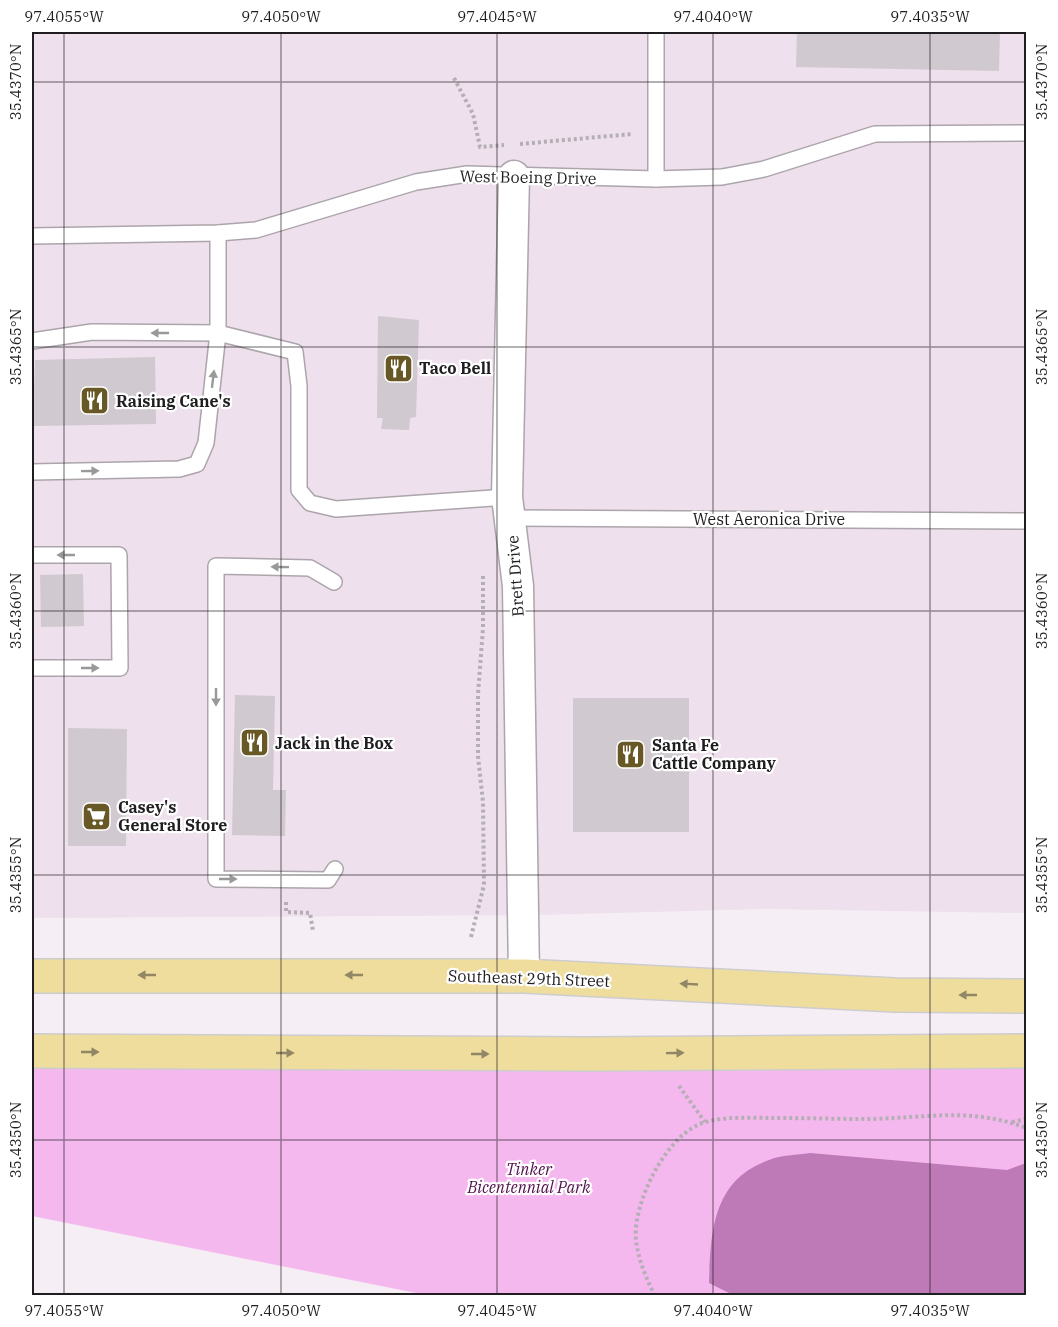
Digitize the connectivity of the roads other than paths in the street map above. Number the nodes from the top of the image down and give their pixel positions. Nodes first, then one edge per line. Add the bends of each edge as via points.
1 (656, 32) edge
2 (1026, 134) edge
3 (514, 176) junction
4 (656, 179) junction
5 (218, 233) junction
6 (32, 237) edge
7 (218, 333) junction
8 (32, 341) edge
9 (32, 472) edge
10 (509, 507) junction
11 (1026, 520) edge
12 (32, 555) edge
13 (334, 582) dead end
14 (32, 668) edge
15 (335, 870) dead end
16 (32, 976) edge
17 (524, 976) junction
18 (1026, 996) edge
19 (32, 1051) edge
20 (1026, 1051) edge

1 - 4 lane
2 - 4 lane, West Boeing Drive via 875,134 764,169 722,177
3 - 4 lane, West Boeing Drive
3 - 5 lane, West Boeing Drive via 468,174 416,182 256,230
3 - 10 street, Brett Drive
5 - 6 lane, West Boeing Drive
5 - 7 lane
7 -> 8 lane via 92,332
9 -> 7 lane via 179,469 197,464 206,443
7 - 10 lane, West Aeronica Drive via 295,352 299,386 299,490 310,503 336,509
10 - 11 lane, West Aeronica Drive
10 - 17 street, Brett Drive via 518,586
14 -> 12 lane via 120,668 119,555
13 -> 15 lane via 310,568 216,566 216,879 328,880
17 -> 16 main road, Southeast 29th Street
18 -> 17 main road, Southeast 29th Street via 895,995
19 -> 20 main road

